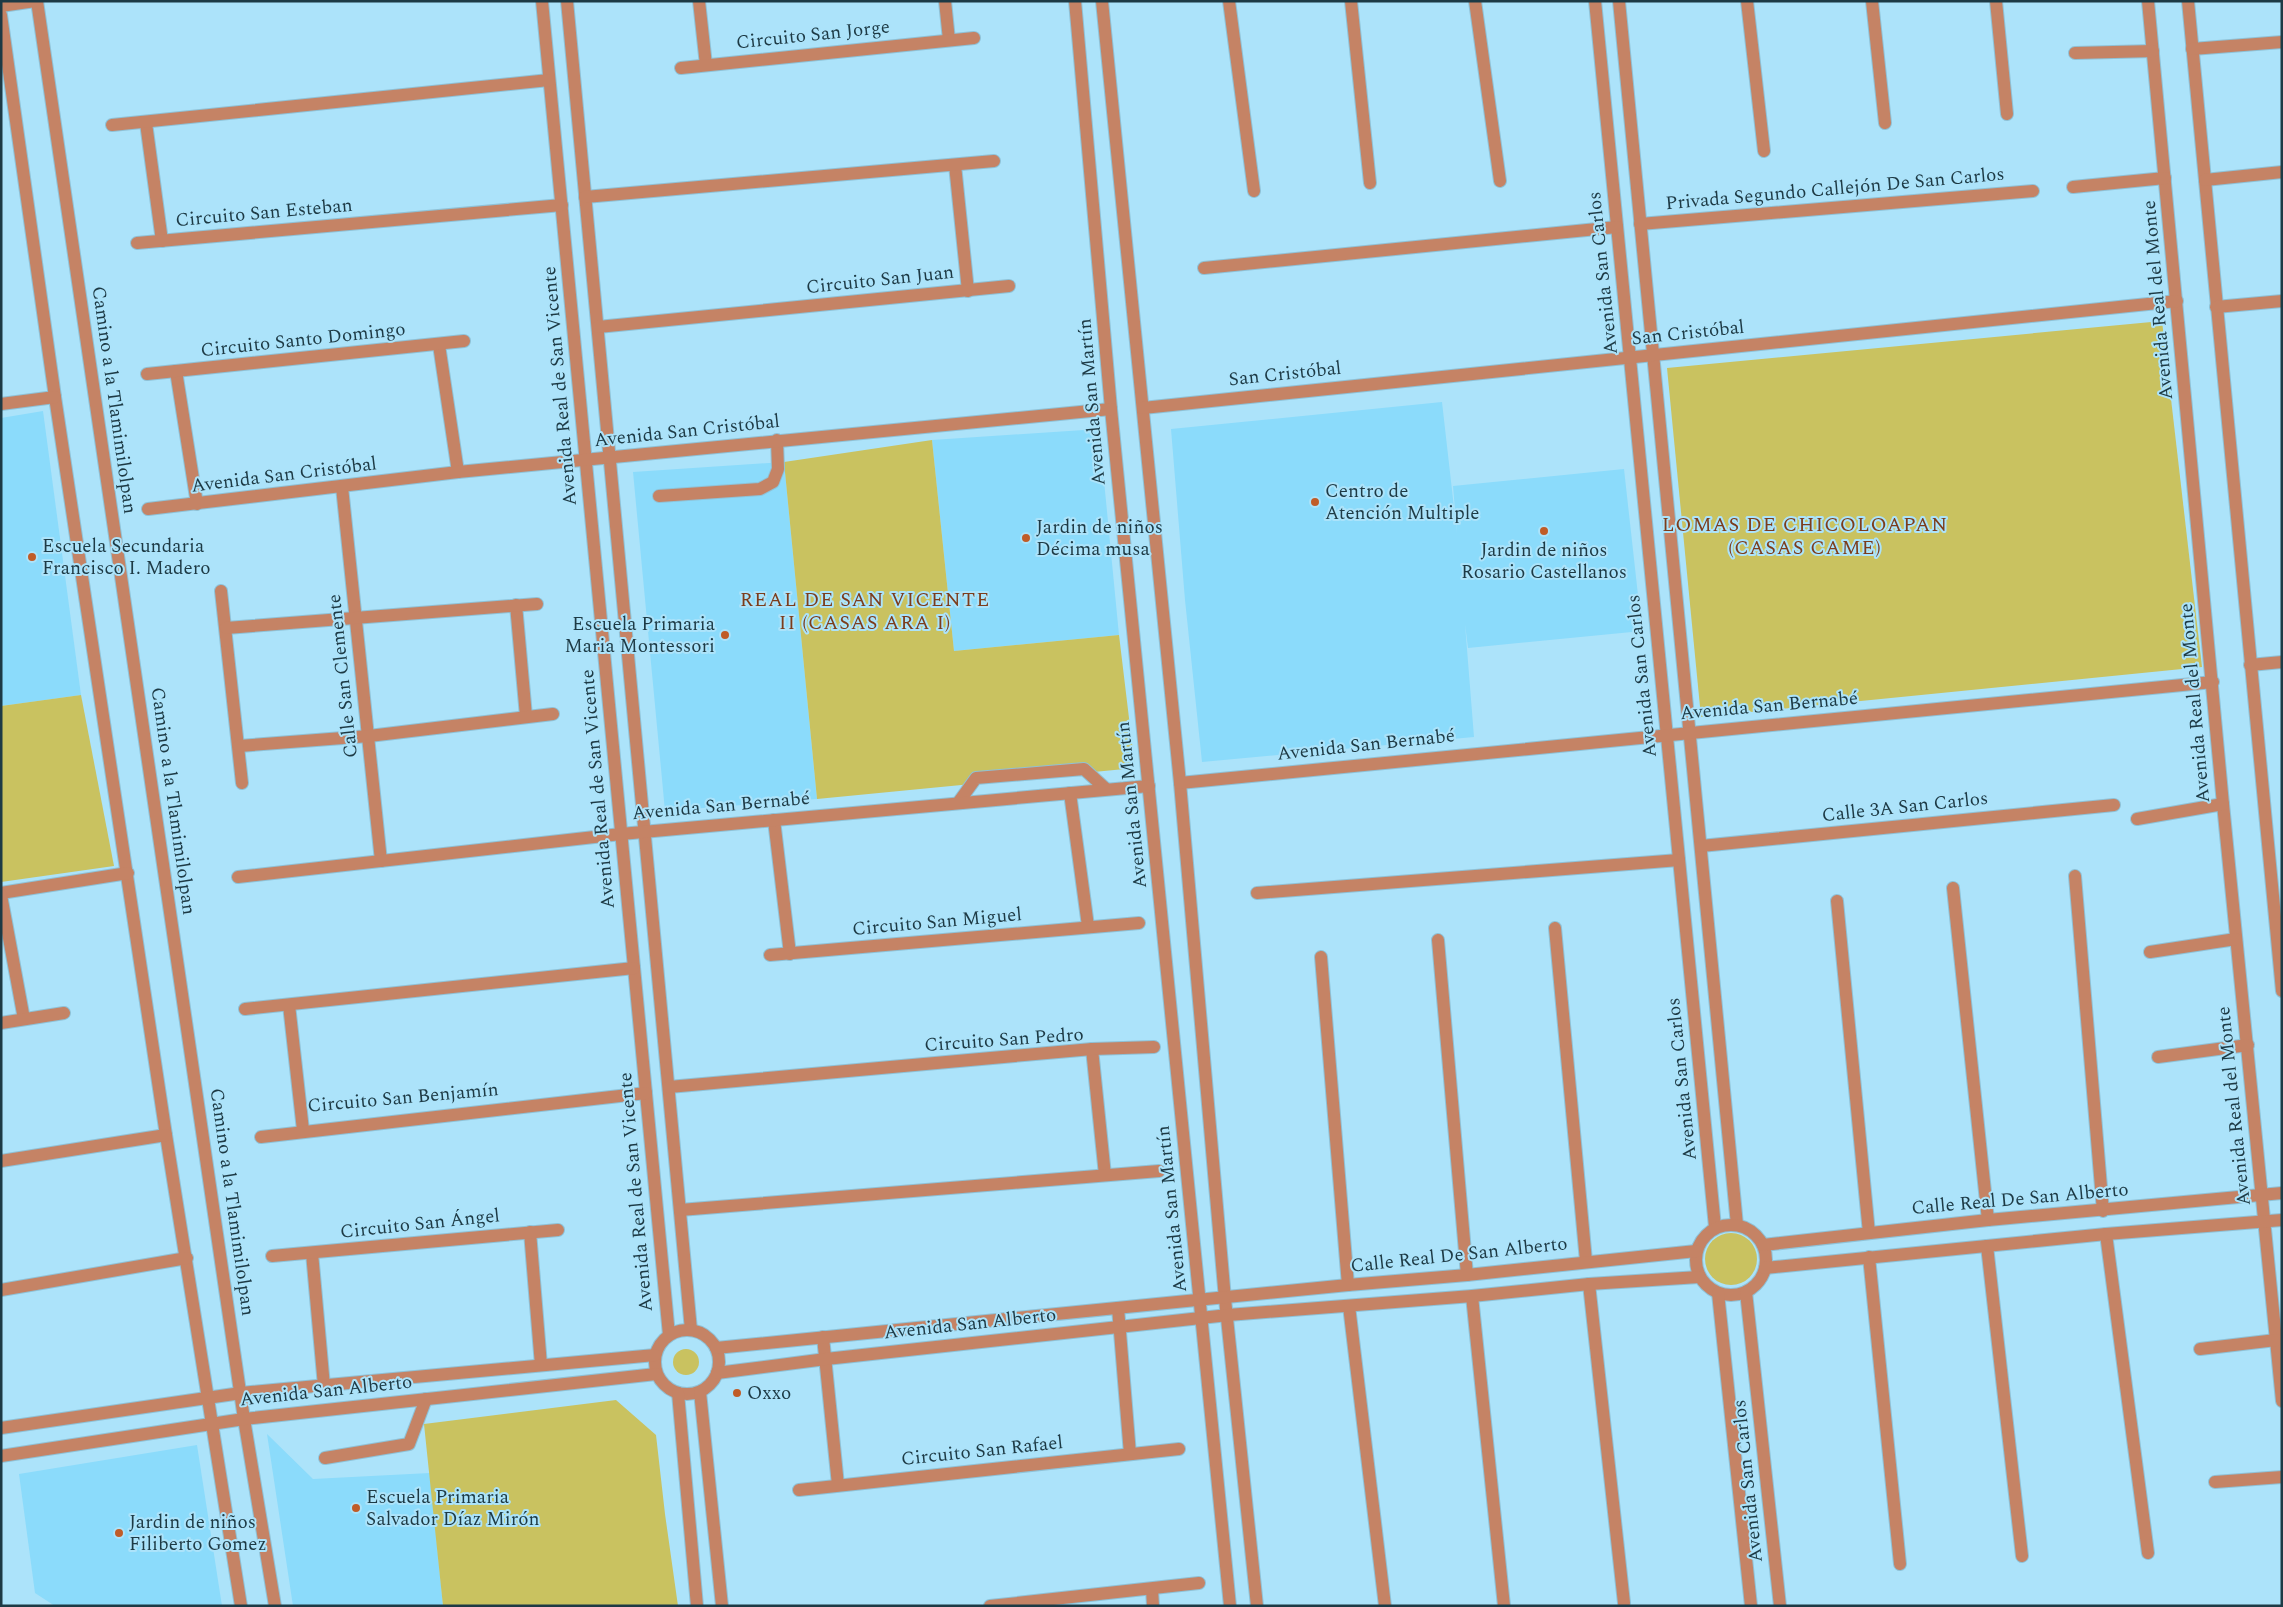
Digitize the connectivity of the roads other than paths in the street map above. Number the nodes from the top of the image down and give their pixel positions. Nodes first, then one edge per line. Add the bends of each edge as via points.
1 (36, 1) edge
2 (542, 1) edge
3 (567, 1) edge
4 (699, 1) edge
5 (945, 1) edge
6 (1075, 1) edge
7 (1102, 1) edge
8 (1229, 1) edge
9 (1351, 1) edge
10 (1476, 1) edge
11 (1595, 1) edge
12 (1619, 1) edge
13 (1747, 1) edge
14 (1872, 1) edge
15 (1996, 1) edge
16 (2148, 1) edge
17 (2188, 1) edge
18 (1, 6) edge
19 (1, 15) edge
20 (974, 38) dead end
21 (949, 40) junction
22 (2282, 42) edge
23 (2192, 49) junction
24 (2153, 51) junction
25 (2075, 53) dead end
26 (706, 65) junction
27 (680, 68) dead end
28 (549, 80) junction
29 (2007, 114) dead end
30 (146, 123) junction
31 (1885, 123) dead end
32 (112, 125) dead end
33 (1764, 151) dead end
34 (994, 161) dead end
35 (955, 165) junction
36 (2282, 172) edge
37 (2165, 178) junction
38 (2205, 180) junction
39 (1500, 181) dead end
40 (1370, 183) dead end
41 (2074, 187) dead end
42 (1254, 191) dead end
43 (2033, 191) dead end
44 (585, 196) junction
45 (562, 205) junction
46 (1640, 224) junction
47 (1617, 227) junction
48 (162, 241) junction
49 (137, 243) dead end
50 (1204, 268) dead end
51 (1009, 286) dead end
52 (968, 291) junction
53 (2177, 301) junction
54 (2282, 301) edge
55 (2216, 307) junction
56 (598, 327) junction
57 (464, 341) dead end
58 (439, 345) junction
59 (1653, 355) junction
60 (1630, 357) junction
61 (176, 371) junction
62 (147, 374) dead end
63 (55, 397) junction
64 (1, 404) edge
65 (1143, 408) junction
66 (1111, 409) junction
67 (777, 440) junction
68 (609, 458) junction
69 (585, 460) junction
70 (458, 472) junction
71 (342, 487) junction
72 (659, 496) dead end
73 (197, 504) junction
74 (148, 508) dead end
75 (221, 590) dead end
76 (537, 604) dead end
77 (516, 605) junction
78 (356, 617) junction
79 (226, 628) junction
80 (2282, 662) edge
81 (2250, 665) junction
82 (2213, 682) junction
83 (553, 714) dead end
84 (526, 716) junction
85 (1690, 732) junction
86 (1667, 734) junction
87 (368, 736) junction
88 (239, 746) junction
89 (242, 783) dead end
90 (1180, 783) junction
91 (1149, 786) junction
92 (1106, 790) junction
93 (1070, 793) junction
94 (958, 803) junction
95 (2223, 804) junction
96 (2114, 805) dead end
97 (2137, 818) dead end
98 (774, 820) junction
99 (645, 832) junction
100 (621, 834) junction
101 (1701, 846) junction
102 (1679, 860) junction
103 (381, 861) junction
104 (128, 873) junction
105 (2075, 876) dead end
106 (238, 877) dead end
107 (1953, 888) dead end
108 (1257, 893) dead end
109 (1, 894) edge
110 (1837, 901) dead end
111 (1139, 924) dead end
112 (1088, 926) junction
113 (2279, 926) edge
114 (1555, 928) dead end
115 (2236, 939) junction
116 (1438, 940) dead end
117 (2150, 952) dead end
118 (790, 954) junction
119 (770, 955) dead end
120 (1321, 957) dead end
121 (634, 968) junction
122 (2282, 991) edge
123 (289, 1005) junction
124 (245, 1009) dead end
125 (64, 1013) dead end
126 (24, 1019) junction
127 (1, 1023) edge
128 (2248, 1045) junction
129 (1154, 1047) dead end
130 (1092, 1049) junction
131 (2158, 1057) dead end
132 (669, 1088) junction
133 (646, 1093) junction
134 (303, 1130) junction
135 (166, 1135) junction
136 (261, 1136) dead end
137 (1, 1161) edge
138 (1159, 1171) dead end
139 (1105, 1175) junction
140 (2282, 1193) edge
141 (2262, 1195) junction
142 (680, 1210) junction
143 (2103, 1211) junction
144 (1988, 1220) junction
145 (2282, 1220) edge
146 (2264, 1221) junction
147 (1738, 1224) junction
148 (1716, 1227) junction
149 (558, 1230) dead end
150 (530, 1232) junction
151 (1869, 1233) junction
152 (2106, 1234) junction
153 (1763, 1245) junction
154 (1987, 1246) junction
155 (1696, 1251) junction
156 (312, 1253) junction
157 (272, 1256) dead end
158 (1869, 1257) junction
159 (187, 1258) junction
160 (1586, 1261) junction
161 (1765, 1268) junction
162 (1468, 1275) junction
163 (1699, 1277) junction
164 (1589, 1284) junction
165 (1348, 1285) junction
166 (1, 1290) edge
167 (1746, 1292) junction
168 (1718, 1293) junction
169 (1472, 1296) junction
170 (1225, 1299) junction
171 (1200, 1301) junction
172 (1349, 1306) junction
173 (1118, 1308) junction
174 (1228, 1315) junction
175 (1202, 1318) junction
176 (1120, 1327) junction
177 (691, 1330) junction
178 (669, 1335) junction
179 (823, 1337) junction
180 (2276, 1340) junction
181 (716, 1348) junction
182 (2200, 1350) dead end
183 (655, 1355) junction
184 (826, 1359) junction
185 (542, 1366) junction
186 (717, 1373) junction
187 (656, 1374) junction
188 (324, 1386) junction
189 (700, 1392) junction
190 (241, 1393) junction
191 (678, 1393) junction
192 (207, 1397) junction
193 (426, 1399) junction
194 (2282, 1401) edge
195 (244, 1419) junction
196 (211, 1424) junction
197 (1, 1428) edge
198 (1179, 1449) dead end
199 (1130, 1454) junction
200 (2, 1457) edge
201 (325, 1458) dead end
202 (2282, 1477) edge
203 (2215, 1482) dead end
204 (838, 1485) junction
205 (799, 1490) dead end
206 (2148, 1553) dead end
207 (2022, 1556) dead end
208 (1900, 1564) dead end
209 (1200, 1583) dead end
210 (1152, 1589) junction
211 (1624, 1603) dead end
212 (241, 1606) edge
213 (274, 1606) edge
214 (698, 1606) edge
215 (722, 1606) edge
216 (990, 1606) edge
217 (1153, 1606) edge
218 (1230, 1606) edge
219 (1257, 1606) edge
220 (1385, 1606) edge
221 (1504, 1606) edge
222 (1751, 1606) edge
223 (1780, 1606) edge

1 - 18 street
1 - 190 street, Camino a la Tlamimilolpan
2 - 28 street, Avenida Real de San Vicente
3 - 44 street
4 - 26 street
5 - 21 street
6 - 66 street, Avenida San Martín
7 - 65 street
8 - 42 street
9 - 40 street
10 - 39 street
11 - 47 street, Avenida San Carlos
12 - 46 street
13 - 33 street
14 - 31 street
15 - 29 street
16 - 24 street, Avenida Real del Monte
17 - 23 street
19 - 63 street
20 - 21 street, Circuito San Jorge
21 - 26 street, Circuito San Jorge
22 - 23 street
23 - 38 street
24 - 25 street
24 - 37 street, Avenida Real del Monte
26 - 27 street, Circuito San Jorge
28 - 30 street
28 - 45 street, Avenida Real de San Vicente
30 - 32 street
30 - 48 street, Circuito San Esteban
34 - 35 street
35 - 44 street
35 - 52 street, Circuito San Juan
36 - 38 street
37 - 41 street
37 - 53 street, Avenida Real del Monte
38 - 55 street
43 - 46 street, Privada Segundo Callejón De San Carlos
44 - 56 street
45 - 48 street, Circuito San Esteban
45 - 69 street, Avenida Real de San Vicente
46 - 59 street
47 - 50 street
47 - 60 street, Avenida San Carlos
48 - 49 street
51 - 52 street
52 - 56 street, Circuito San Juan
53 - 59 street, San Cristóbal
53 - 82 street, Avenida Real del Monte
54 - 55 street
55 - 81 street
56 - 68 street
57 - 58 street, Circuito Santo Domingo
58 - 61 street, Circuito Santo Domingo
58 - 70 street
59 - 60 street, San Cristóbal
59 - 85 street
60 - 65 street, San Cristóbal
60 - 86 street, Avenida San Carlos
61 - 62 street
61 - 73 street, Circuito Santo Domingo
63 - 64 street
63 - 104 street
65 - 90 street
66 - 67 street, Avenida San Cristóbal
66 - 91 street, Avenida San Martín
67 - 68 street, Avenida San Cristóbal
67 - 72 street via 778,469 773,482 760,489
68 - 69 street, Avenida San Cristóbal
68 - 99 street
69 - 70 street, Avenida San Cristóbal
69 - 100 street, Avenida Real de San Vicente
70 - 71 street, Avenida San Cristóbal
71 - 73 street, Avenida San Cristóbal
71 - 78 street, Calle San Clemente
73 - 74 street, Avenida San Cristóbal
75 - 79 street
76 - 77 street
77 - 78 street
77 - 84 street
78 - 79 street
78 - 87 street, Calle San Clemente
79 - 88 street
80 - 81 street
81 - 113 street
82 - 85 street, Avenida San Bernabé
82 - 95 street, Avenida Real del Monte
83 - 84 street
84 - 87 street
85 - 86 street, Avenida San Bernabé
85 - 101 street
86 - 90 street, Avenida San Bernabé
86 - 102 street, Avenida San Carlos
87 - 88 street
87 - 103 street, Calle San Clemente
88 - 89 street
90 - 170 street
91 - 92 street, Avenida San Bernabé
91 - 171 street, Avenida San Martín
92 - 93 street, Avenida San Bernabé
92 - 94 street via 1084,769 976,778
93 - 94 street, Avenida San Bernabé
93 - 112 street
94 - 98 street, Avenida San Bernabé
95 - 97 street
95 - 115 street, Avenida Real del Monte
96 - 101 street, Calle 3A San Carlos
98 - 99 street, Avenida San Bernabé
98 - 118 street
99 - 100 street, Avenida San Bernabé
99 - 132 street
100 - 103 street, Avenida San Bernabé
100 - 121 street, Avenida Real de San Vicente
101 - 147 street
102 - 108 street
102 - 148 street, Avenida San Carlos
103 - 106 street, Avenida San Bernabé
104 - 109 street
104 - 135 street
105 - 143 street
107 - 144 street
109 - 126 street
110 - 151 street
111 - 112 street, Circuito San Miguel
112 - 118 street, Circuito San Miguel
113 - 122 street
114 - 160 street
115 - 117 street
115 - 128 street, Avenida Real del Monte
116 - 162 street
118 - 119 street, Circuito San Miguel
120 - 165 street
121 - 123 street
121 - 133 street, Avenida Real de San Vicente
123 - 124 street
123 - 134 street, Circuito San Benjamín
125 - 126 street
126 - 127 street
128 - 131 street
128 - 141 street, Avenida Real del Monte
129 - 130 street
130 - 132 street, Circuito San Pedro
130 - 139 street, Circuito San Pedro
132 - 142 street
133 - 134 street, Circuito San Benjamín
133 - 178 street, Avenida Real de San Vicente
134 - 136 street
135 - 137 street
135 - 159 street
138 - 139 street
139 - 142 street
140 - 141 street, Calle Real De San Alberto
141 - 143 street, Calle Real De San Alberto
141 - 146 street, Avenida Real del Monte
142 - 177 street
143 - 144 street, Calle Real De San Alberto
144 - 151 street, Calle Real De San Alberto
145 - 146 street
146 - 152 street
146 - 180 street, Avenida Real del Monte
147 - 148 street
147 - 153 street via 1756,1235
148 - 155 street via 1700,1241
149 - 150 street, Circuito San Ángel
150 - 156 street, Circuito San Ángel
150 - 185 street
151 - 153 street, Calle Real De San Alberto
152 - 154 street
152 - 206 street
153 - 161 street
154 - 158 street
154 - 207 street
155 - 160 street, Calle Real De San Alberto
155 - 163 street
156 - 157 street, Circuito San Ángel
156 - 188 street
158 - 161 street
158 - 208 street
159 - 166 street
159 - 192 street
160 - 162 street, Calle Real De San Alberto
161 - 167 street via 1758,1282
162 - 165 street, Calle Real De San Alberto
163 - 164 street, Calle Real De San Alberto
163 - 168 street
164 - 169 street, Calle Real De San Alberto
164 - 211 street
165 - 170 street, Calle Real De San Alberto
167 - 168 street via 1737,1295
167 - 223 street, Avenida San Carlos
168 - 222 street, Avenida San Carlos
169 - 172 street, Calle Real De San Alberto
169 - 221 street
170 - 171 street, Avenida San Alberto
170 - 174 street
171 - 173 street, Avenida San Alberto
171 - 175 street, Avenida San Martín
172 - 174 street, Calle Real De San Alberto
172 - 220 street
173 - 176 street
173 - 179 street, Avenida San Alberto
174 - 175 street, Avenida San Alberto
174 - 219 street
175 - 176 street, Avenida San Alberto
175 - 218 street, Avenida San Martín
176 - 184 street, Avenida San Alberto
176 - 199 street
177 - 178 street via 684,1329
177 - 181 street via 706,1336
178 - 183 street via 662,1340
179 - 181 street, Avenida San Alberto
179 - 184 street
180 - 182 street
180 - 194 street, Avenida Real del Monte
181 - 186 street
183 - 185 street, Avenida San Alberto
183 - 187 street
184 - 186 street, Avenida San Alberto
184 - 204 street
185 - 188 street, Avenida San Alberto
186 - 189 street via 714,1381
187 - 191 street via 661,1383
187 - 193 street, Avenida San Alberto
188 - 190 street, Avenida San Alberto
189 - 191 street
189 - 215 street
190 - 192 street, Avenida San Alberto
190 - 195 street, Camino a la Tlamimilolpan
191 - 214 street
192 - 196 street
192 - 197 street, Avenida San Alberto
193 - 195 street, Avenida San Alberto
193 - 201 street via 409,1444
195 - 196 street, Avenida San Alberto
195 - 213 street, Camino a la Tlamimilolpan
196 - 200 street, Avenida San Alberto
196 - 212 street
198 - 199 street, Circuito San Rafael
199 - 204 street, Circuito San Rafael
202 - 203 street
204 - 205 street, Circuito San Rafael
209 - 210 street
210 - 216 street
210 - 217 street

